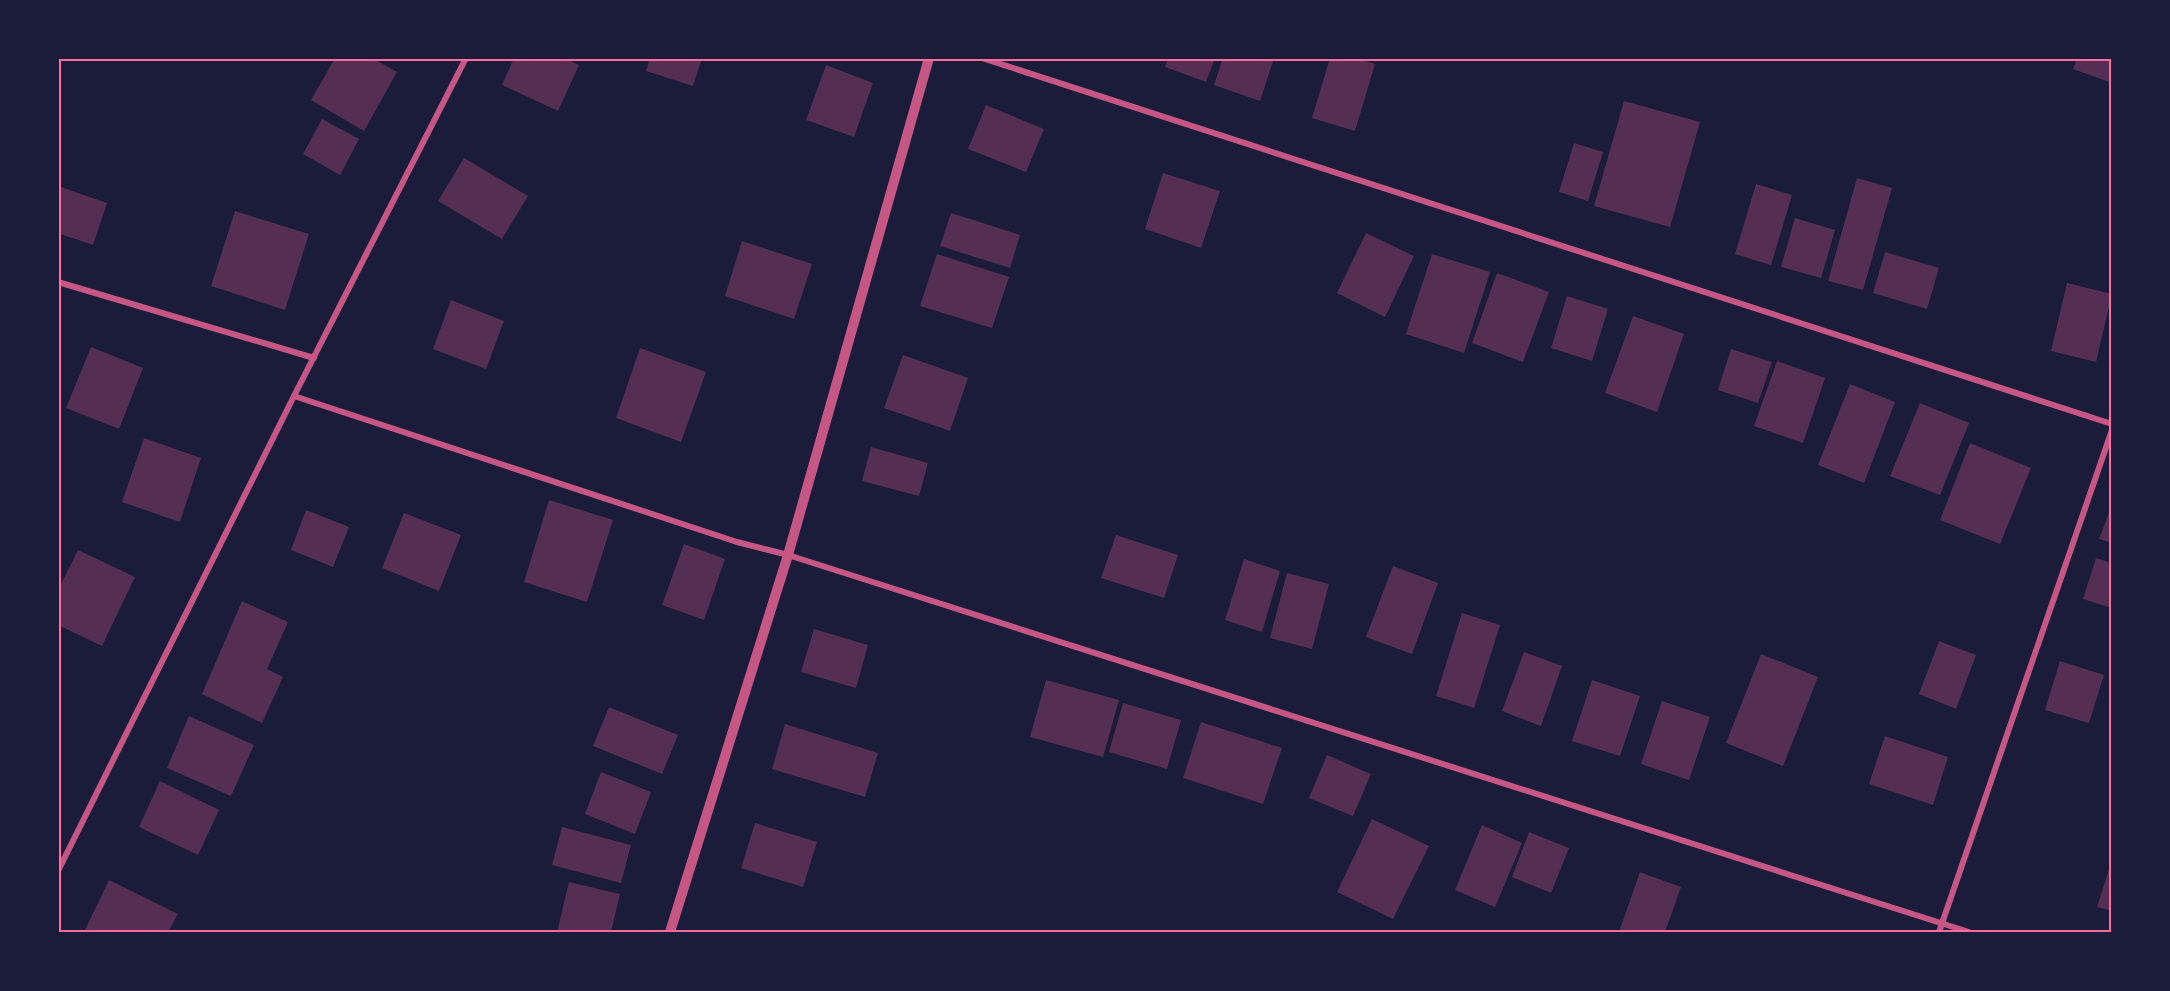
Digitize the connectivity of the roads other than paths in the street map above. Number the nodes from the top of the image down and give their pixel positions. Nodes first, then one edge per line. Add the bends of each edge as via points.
1 (466, 58) edge
2 (929, 58) edge
3 (982, 58) edge
4 (58, 282) edge
5 (314, 358) junction
6 (294, 396) junction
7 (2112, 424) edge
8 (2112, 430) edge
9 (788, 555) junction
10 (58, 871) edge
11 (1942, 925) junction
12 (670, 933) edge
13 (1940, 933) edge
14 (1969, 933) edge

1 - 5 street
2 - 9 street
3 - 7 street
4 - 5 street
5 - 6 street
6 - 9 street via 737,542
6 - 10 street
8 - 11 street
9 - 11 street
9 - 12 street
11 - 13 street
11 - 14 street

